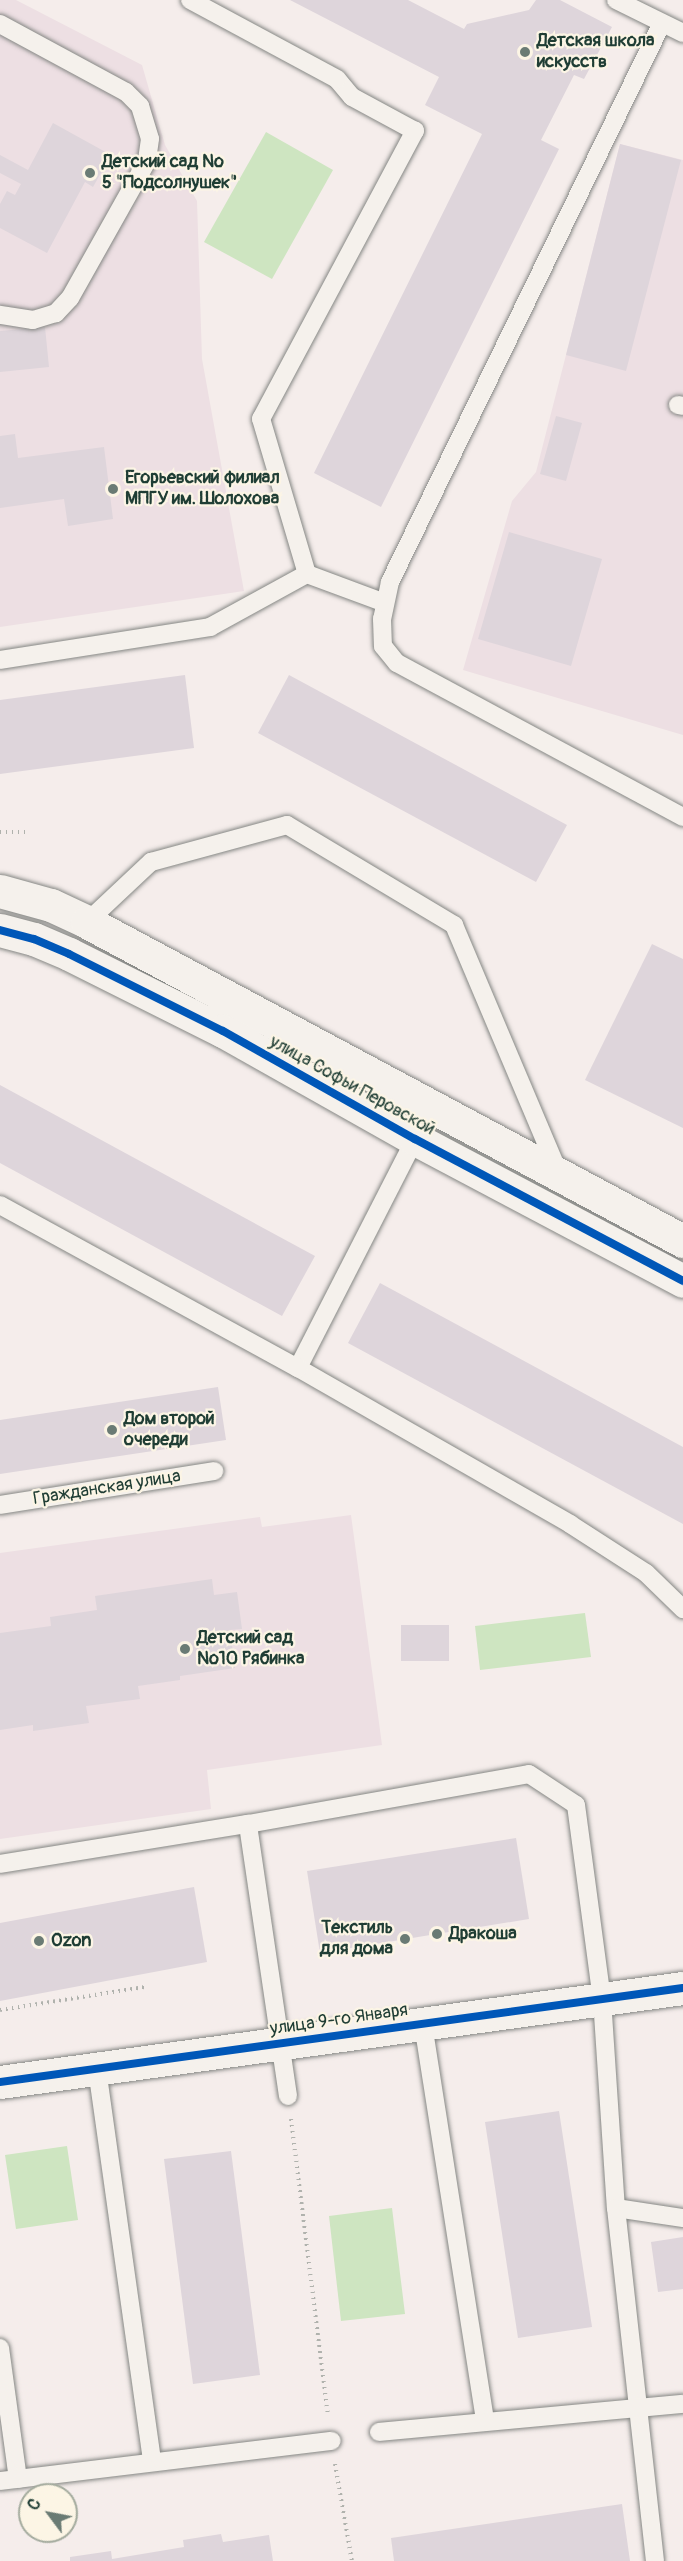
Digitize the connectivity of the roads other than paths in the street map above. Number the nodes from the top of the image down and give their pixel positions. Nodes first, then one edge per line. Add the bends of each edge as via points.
1 (190, 0) edge
2 (616, 0) edge
3 (662, 23) junction
4 (0, 24) edge
5 (683, 33) edge
6 (0, 315) edge
7 (308, 574) junction
8 (385, 603) junction
9 (0, 660) edge
10 (683, 817) edge
11 (0, 891) edge
12 (87, 922) junction
13 (0, 930) edge
14 (415, 1138) junction
15 (560, 1175) junction
16 (0, 1205) edge
17 (683, 1241) edge
18 (683, 1281) edge
19 (298, 1368) junction
20 (214, 1471) dead end
21 (0, 1505) edge
22 (683, 1609) edge
23 (248, 1824) junction
24 (0, 1864) edge
25 (683, 1988) edge
26 (602, 1999) junction
27 (423, 2024) junction
28 (282, 2044) junction
29 (97, 2068) junction
30 (0, 2082) edge
31 (288, 2096) road end
32 (616, 2208) junction
33 (683, 2218) edge
34 (0, 2348) edge
35 (683, 2404) edge
36 (637, 2408) junction
37 (485, 2420) junction
38 (379, 2432) dead end
39 (332, 2441) road end
40 (152, 2462) junction
41 (9, 2480) edge
42 (655, 2561) edge

1 - 7 lane via 337,79 352,97 415,131 261,418
2 - 3 lane
3 - 5 lane
3 - 8 lane via 390,582
4 - 6 lane via 126,92 140,106 150,139 147,161 70,298 56,313 33,320
7 - 8 lane
7 - 9 lane via 210,627
8 - 10 lane via 383,646 397,663
11 - 12 street, улица Софьи Перовской via 51,904
12 - 15 street, улица Софьи Перовской
12 - 15 lane via 151,862 287,825 454,925
13 - 14 street, улица Софьи Перовской via 34,939 150,994
14 - 18 street, улица Софьи Перовской
14 - 19 lane
15 - 17 street, улица Софьи Перовской
16 - 19 lane
19 - 22 lane via 570,1524 646,1573
20 - 21 lane, Гражданская улица
23 - 24 lane
23 - 26 lane via 529,1774 576,1805
23 - 28 lane
25 - 26 street, улица 9-го Января
26 - 27 street, улица 9-го Января
26 - 32 lane
27 - 28 street, улица 9-го Января
27 - 37 lane
28 - 29 street, улица 9-го Января
28 - 31 lane
29 - 30 street, улица 9-го Января
29 - 40 lane
32 - 33 lane
32 - 36 lane
34 - 41 lane
35 - 36 lane
36 - 37 lane
36 - 42 lane
37 - 38 lane
39 - 40 lane
40 - 41 lane

